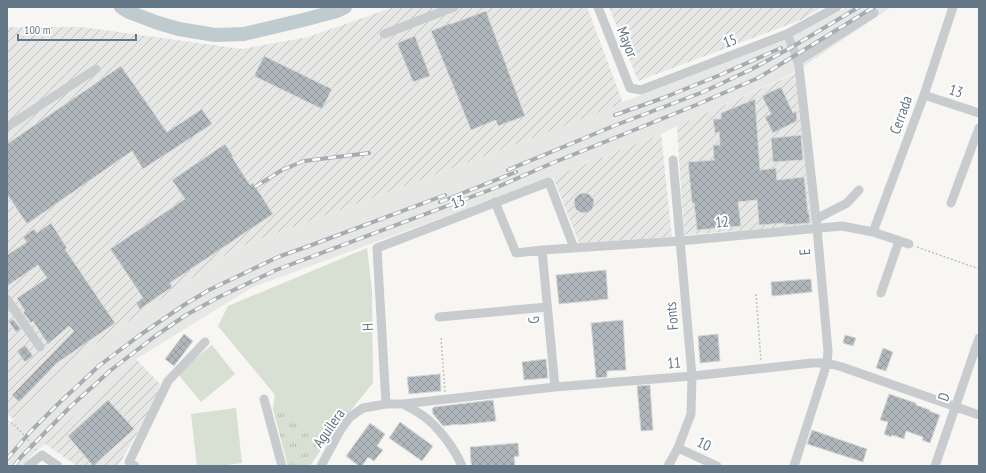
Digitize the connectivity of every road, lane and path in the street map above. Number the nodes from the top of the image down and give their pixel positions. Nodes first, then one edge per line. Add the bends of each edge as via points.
1 (454, 7) edge
2 (598, 7) edge
3 (836, 7) edge
4 (953, 7) edge
5 (874, 13) dead end
6 (384, 34) dead end
7 (787, 34) junction
8 (798, 61) junction
9 (96, 69) dead end
10 (630, 88) joint
11 (924, 95) junction
12 (979, 113) edge
13 (7, 127) edge
14 (979, 128) edge
15 (673, 160) dead end
16 (859, 190) dead end
17 (495, 202) junction
18 (951, 203) dead end
19 (816, 223) junction
20 (873, 232) junction
21 (680, 240) junction
22 (899, 241) junction
23 (909, 244) joint
24 (377, 248) joint
25 (574, 248) junction
26 (542, 250) junction
27 (979, 269) edge
28 (881, 293) dead end
29 (756, 294) dead end
30 (7, 299) edge
31 (547, 307) junction
32 (439, 317) dead end
33 (441, 338) dead end
34 (979, 338) edge
35 (206, 342) dead end
36 (40, 347) dead end
37 (827, 363) junction
38 (762, 368) junction
39 (692, 376) junction
40 (554, 387) junction
41 (264, 399) dead end
42 (445, 399) junction
43 (386, 404) junction
44 (403, 404) junction
45 (955, 406) junction
46 (363, 408) joint
47 (979, 415) edge
48 (7, 421) edge
49 (678, 448) junction
50 (42, 455) junction
51 (28, 466) edge
52 (58, 466) edge
53 (135, 466) edge
54 (282, 466) edge
55 (321, 466) edge
56 (462, 466) edge
57 (668, 466) edge
58 (717, 466) edge
59 (794, 466) edge
60 (935, 466) edge

1 - 6 street
2 - 10 street, Mayor
3 - 7 street, 15
4 - 11 street, Cerrada
5 - 8 street
7 - 8 street, E
7 - 10 street, 15 via 641,90
8 - 19 street, E
9 - 13 street
11 - 12 street, 13
11 - 20 street, Cerrada
14 - 18 street
15 - 21 street, Fonts
16 - 19 street via 847,202
17 - 24 street, 13
17 - 25 street, 13 via 549,182
17 - 26 street, 12 via 516,253
19 - 20 street, 12
19 - 21 street, 12
19 - 37 street, E
20 - 22 street, 12
21 - 25 street, 12
21 - 39 street, Fonts
22 - 23 street, 12
22 - 28 street
23 - 27 path
24 - 43 street, H
25 - 26 street, 12
26 - 31 street, G
29 - 38 path
30 - 36 street
31 - 32 street
31 - 40 street, G
33 - 42 path
34 - 45 street, D
35 - 53 street via 168,381 130,462
37 - 38 street, 11
37 - 45 street, 11
37 - 59 street, E
38 - 39 street, 11
39 - 40 street, 11
39 - 49 street, Fonts via 691,414
40 - 42 street, 11
41 - 54 street
42 - 44 street, 11
43 - 44 street, 11
43 - 46 street, 11
44 - 56 street via 423,415 438,429
45 - 47 street, 11
45 - 60 street, D
46 - 55 street, Aguilera via 350,417 341,429
48 - 50 path via 18,428
49 - 57 street, Fonts
49 - 58 street, 10
50 - 51 street
50 - 52 street

